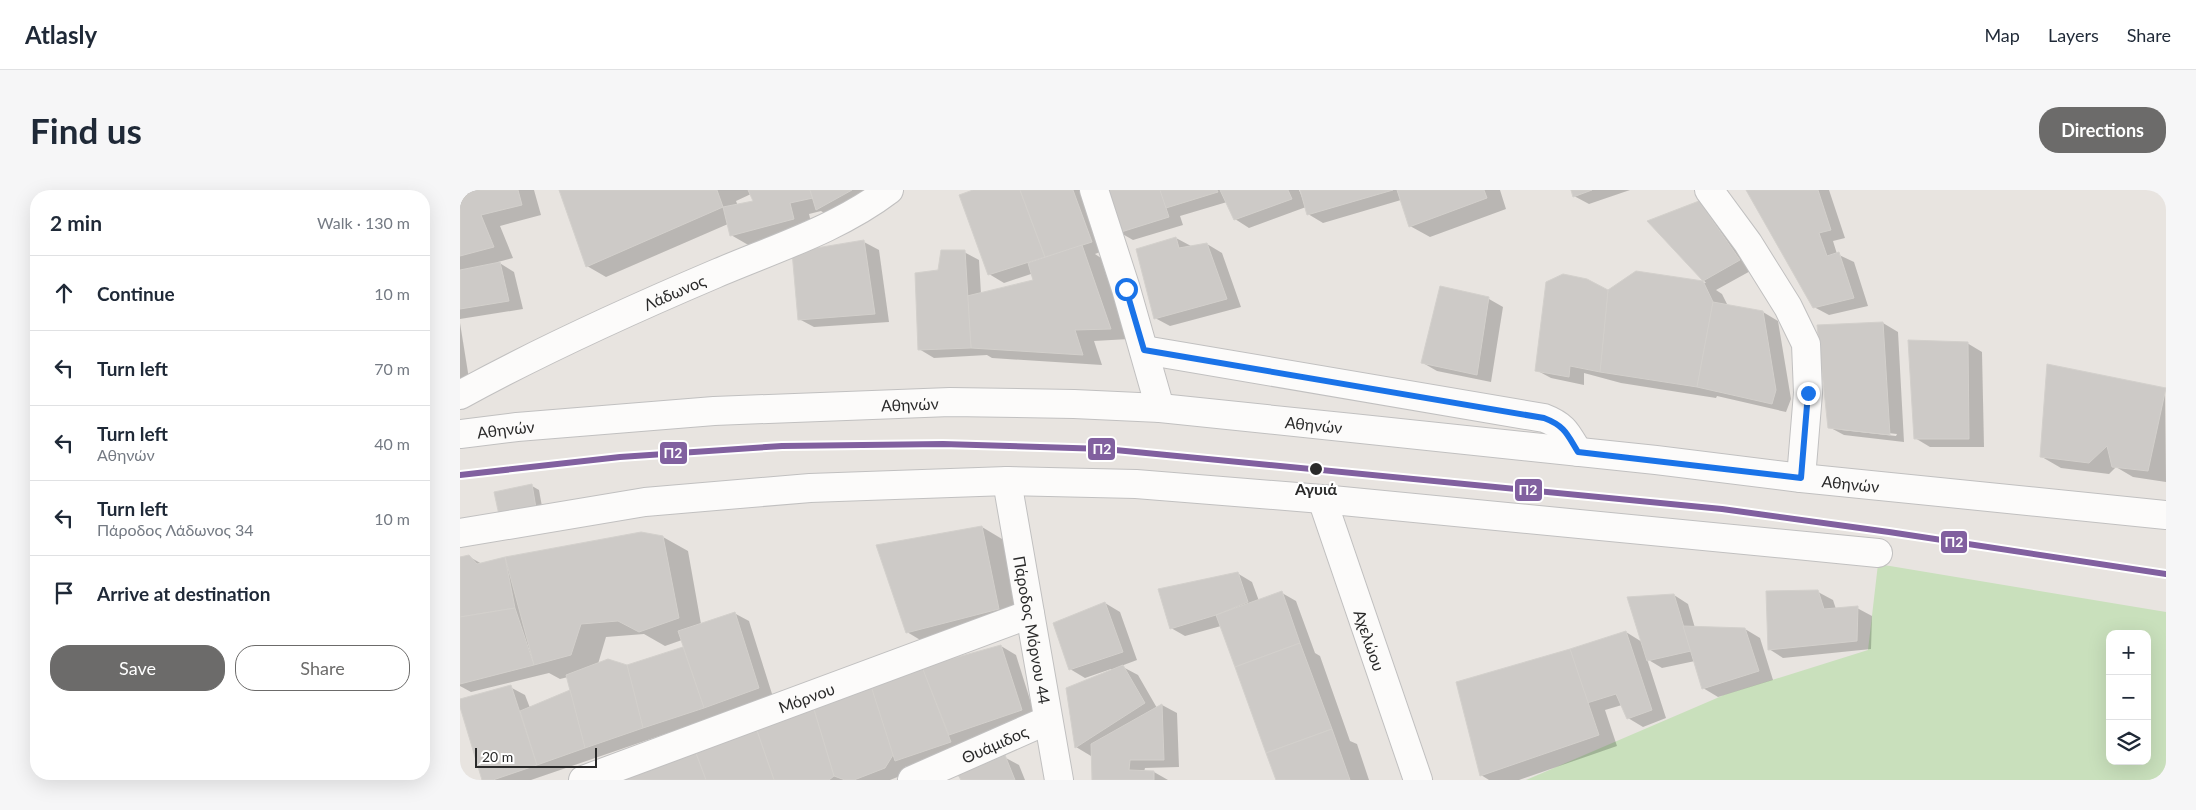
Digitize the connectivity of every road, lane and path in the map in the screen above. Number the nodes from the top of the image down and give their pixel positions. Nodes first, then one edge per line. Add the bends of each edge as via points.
1 (889, 190) edge
2 (1094, 190) edge
3 (1709, 190) edge
4 (1144, 350) junction
5 (460, 395) edge
6 (1160, 408) junction
7 (460, 434) edge
8 (1578, 452) junction
9 (1801, 478) junction
10 (1007, 481) junction
11 (1322, 499) junction
12 (2166, 515) edge
13 (460, 533) edge
14 (1878, 553) dead end
15 (1030, 614) junction
16 (1048, 720) junction
17 (582, 780) edge
18 (912, 780) edge
19 (1059, 780) edge
20 (1418, 780) edge

1 - 5 street, Λάδωνος via 837,222 652,301
2 - 4 street
3 - 9 street via 1748,243 1788,307 1806,344 1808,393
4 - 6 street
4 - 8 street via 1544,418 1564,429
6 - 7 street, Αθηνών via 989,402 822,406 714,411
6 - 8 street, Αθηνών
8 - 9 street, Αθηνών
9 - 12 street, Αθηνών
10 - 11 street via 1136,484
10 - 13 street via 810,488 645,502
10 - 15 street, Πάροδος Μόρνου 44
11 - 14 street
11 - 20 street, Αχελώου
15 - 16 street, Πάροδος Μόρνου 44
15 - 17 street, Μόρνου
16 - 18 street, Θυάμιδος
16 - 19 street, Πάροδος Μόρνου 44

